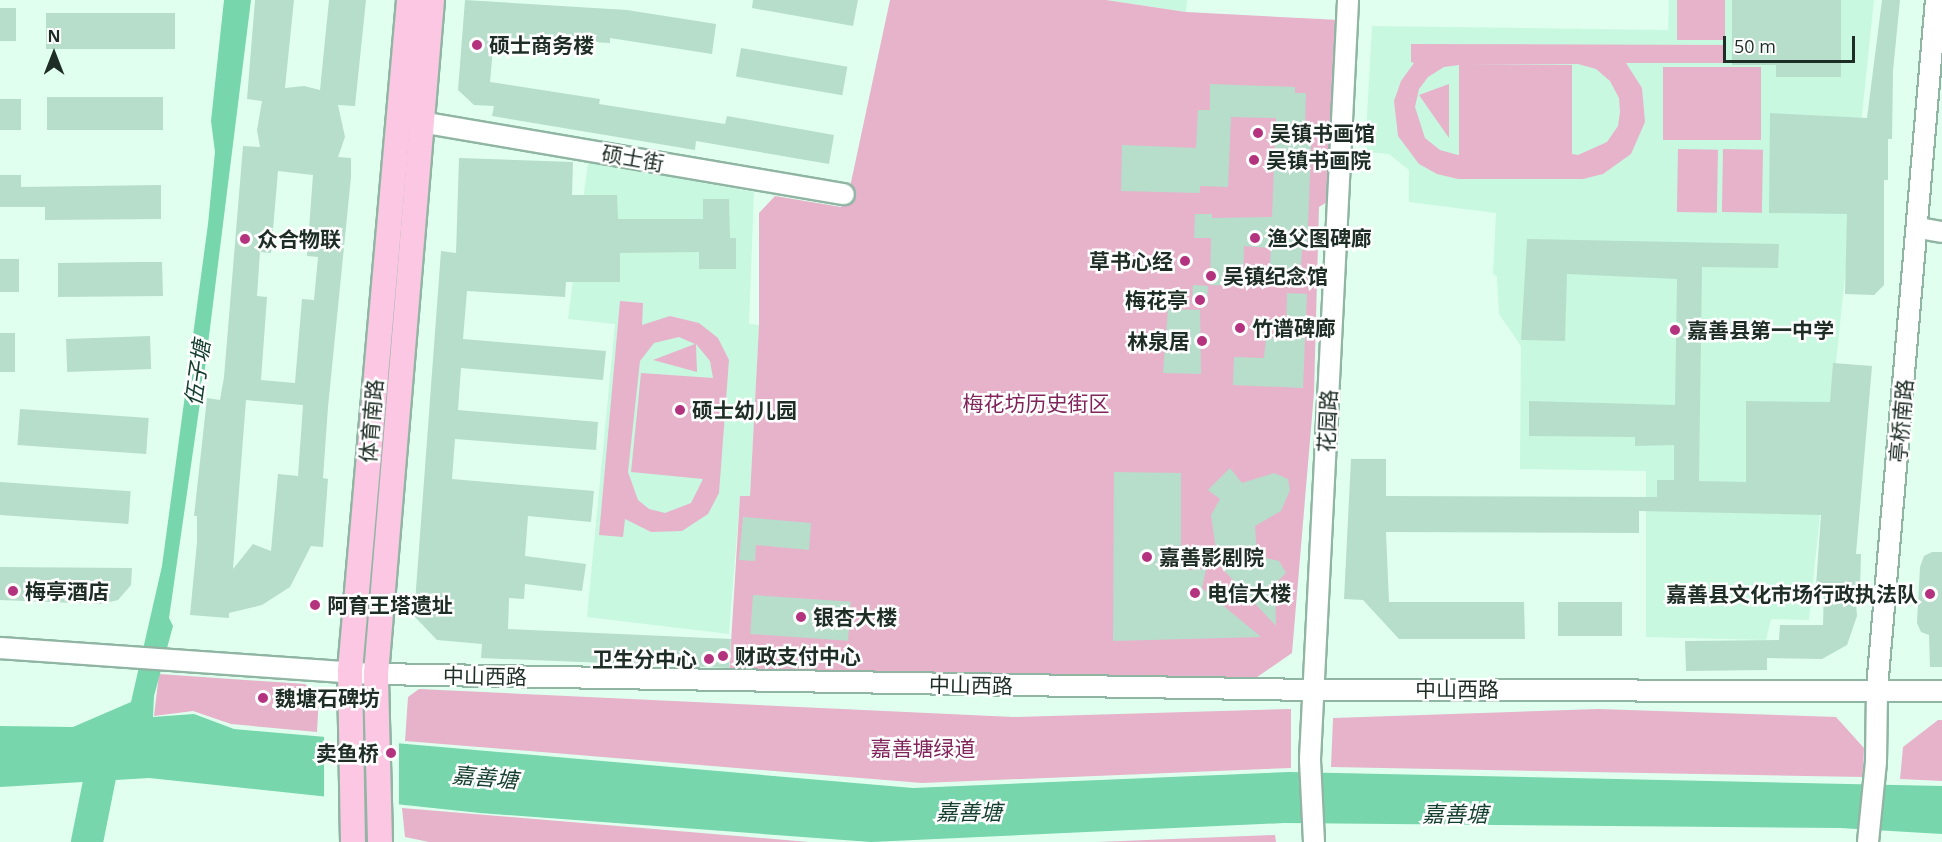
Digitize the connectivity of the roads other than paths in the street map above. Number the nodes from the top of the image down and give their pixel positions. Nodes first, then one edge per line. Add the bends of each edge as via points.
1 (409, 0) edge
2 (432, 0) edge
3 (1348, 0) edge
4 (1936, 0) edge
5 (421, 122) junction
6 (844, 194) dead end
7 (1919, 228) junction
8 (1942, 232) edge
9 (0, 648) edge
10 (350, 671) junction
11 (376, 674) junction
12 (1877, 688) junction
13 (1313, 690) junction
14 (1942, 691) edge
15 (353, 842) edge
16 (380, 842) edge
17 (1314, 842) edge
18 (1868, 842) edge

1 - 10 main road, 体育南路
2 - 5 main road, 体育南路
3 - 13 street, 花园路
4 - 7 street, 亭桥南路
5 - 6 street, 硕士街
5 - 11 main road, 体育南路
7 - 8 street
7 - 12 street, 亭桥南路
9 - 10 street, 中山西路
10 - 11 street, 中山西路
10 - 15 main road, 体育南路
11 - 13 street, 中山西路
11 - 16 main road, 体育南路
12 - 13 street, 中山西路
12 - 14 street, 中山西路
12 - 18 street, 亭桥南路 via 1876,762
13 - 17 street, 花园路 via 1310,759

